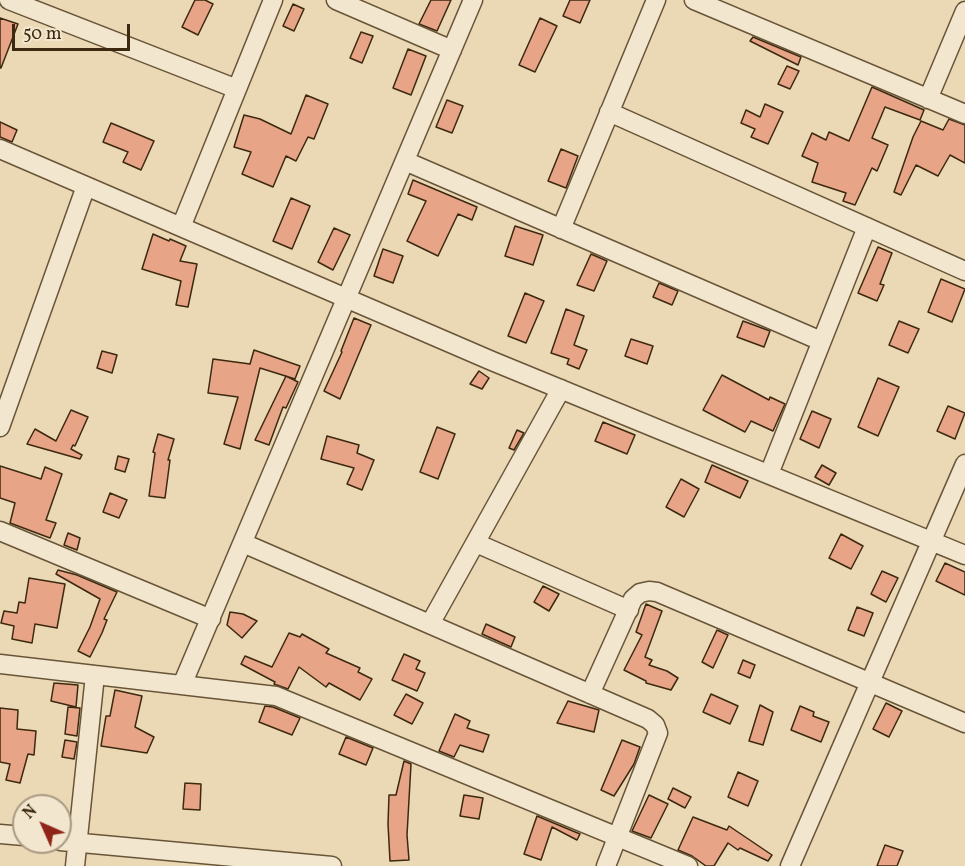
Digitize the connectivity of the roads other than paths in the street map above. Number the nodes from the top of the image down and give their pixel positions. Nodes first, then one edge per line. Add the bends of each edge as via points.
1 (9, 0) edge
2 (273, 0) edge
3 (336, 0) edge
4 (473, 0) edge
5 (656, 0) edge
6 (694, 0) edge
7 (45, 6) edge
8 (965, 10) edge
9 (452, 50) junction
10 (237, 89) junction
11 (928, 99) junction
12 (609, 112) junction
13 (965, 114) edge
14 (0, 150) edge
15 (405, 161) junction
16 (86, 186) junction
17 (181, 227) junction
18 (867, 227) junction
19 (561, 229) junction
20 (965, 271) edge
21 (347, 298) junction
22 (821, 341) junction
23 (561, 389) junction
24 (0, 427) edge
25 (965, 464) edge
26 (769, 474) junction
27 (0, 531) edge
28 (931, 542) junction
29 (243, 543) junction
30 (476, 543) junction
31 (965, 555) edge
32 (629, 610) junction
33 (211, 619) junction
34 (430, 624) junction
35 (0, 664) edge
36 (95, 675) junction
37 (870, 682) junction
38 (182, 686) junction
39 (590, 694) junction
40 (965, 723) edge
41 (72, 817) edge
42 (617, 837) junction
43 (72, 842) edge
44 (332, 866) edge
45 (606, 866) edge
46 (688, 866) edge
47 (790, 866) edge

1 - 7 street
2 - 10 street
3 - 9 street
4 - 9 street
5 - 12 street
6 - 11 street
7 - 10 street
8 - 11 street
9 - 15 street
10 - 17 street
11 - 13 street
12 - 18 street
12 - 19 street
14 - 16 street
15 - 19 street
15 - 21 street
16 - 17 street
16 - 24 street
17 - 21 street
18 - 20 street
18 - 22 street
19 - 22 street
21 - 23 street
21 - 29 street
22 - 26 street
23 - 26 street
23 - 30 street
25 - 28 street
26 - 28 street
27 - 33 street
28 - 31 street
28 - 37 street
29 - 33 street
29 - 34 street
30 - 32 street
30 - 34 street
32 - 37 street via 640,593 657,592
32 - 39 street
33 - 38 street
34 - 39 street
35 - 36 street
36 - 38 street
36 - 41 street
37 - 40 street
37 - 47 street
38 - 42 street via 276,696
39 - 42 street via 648,719 658,733
42 - 45 street
42 - 46 street
43 - 44 street

